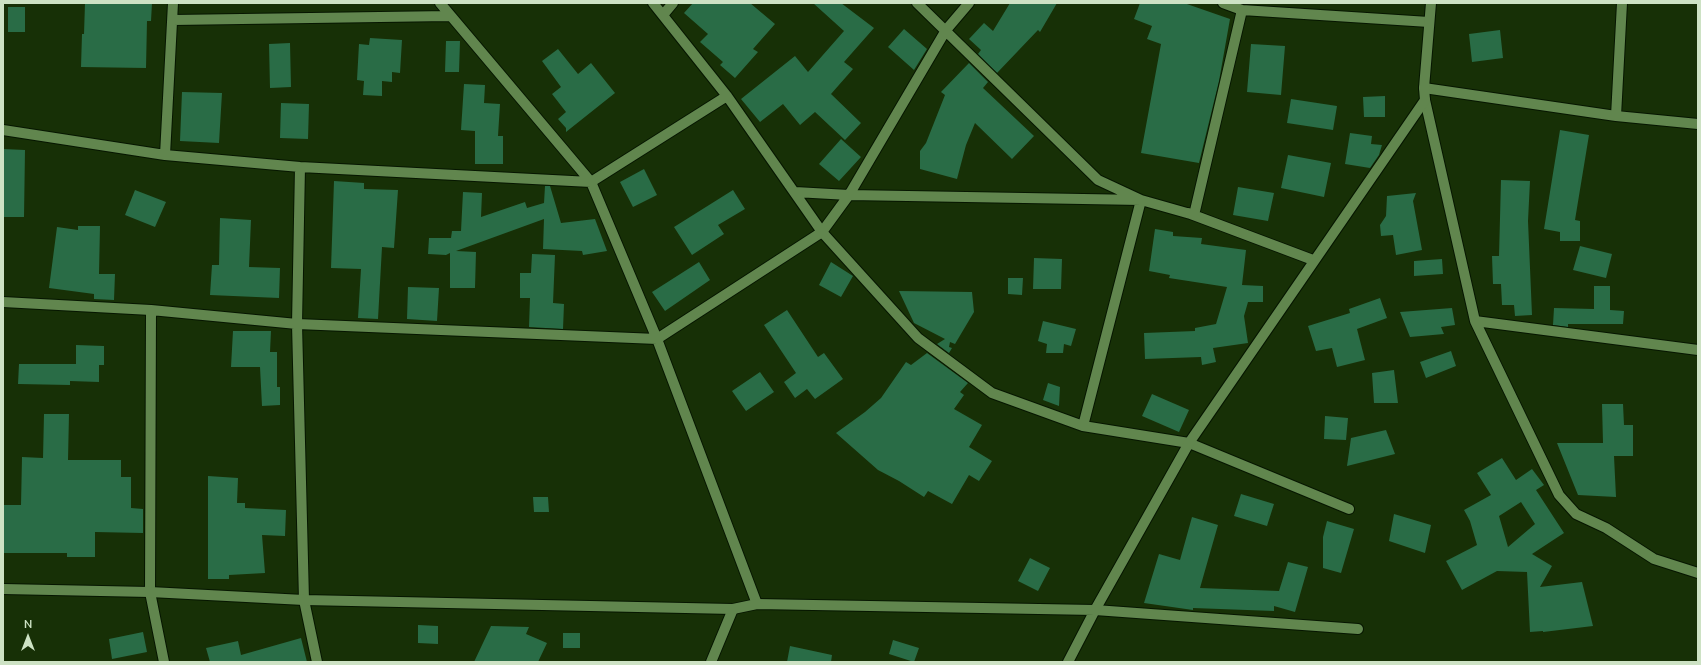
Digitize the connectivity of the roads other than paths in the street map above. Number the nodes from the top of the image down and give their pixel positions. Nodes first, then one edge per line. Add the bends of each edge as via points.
1 (173, 3) edge
2 (440, 3) edge
3 (652, 3) edge
4 (673, 3) edge
5 (917, 3) edge
6 (970, 3) edge
7 (1223, 3) edge
8 (1431, 3) edge
9 (1622, 3) edge
10 (1242, 10) junction
11 (663, 15) junction
12 (450, 16) junction
13 (173, 20) junction
14 (1429, 22) junction
15 (946, 30) junction
16 (1424, 88) junction
17 (727, 96) junction
18 (1425, 100) junction
19 (1616, 116) junction
20 (1698, 124) edge
21 (3, 130) edge
22 (165, 155) junction
23 (300, 167) junction
24 (1098, 180) junction
25 (591, 182) junction
26 (795, 192) junction
27 (849, 195) junction
28 (1141, 200) junction
29 (1194, 215) junction
30 (822, 232) junction
31 (1313, 260) junction
32 (3, 302) edge
33 (151, 310) junction
34 (1476, 321) junction
35 (297, 324) junction
36 (657, 340) junction
37 (1698, 350) edge
38 (1083, 426) junction
39 (1190, 443) junction
40 (1349, 509) dead end
41 (1698, 573) edge
42 (3, 588) edge
43 (150, 592) junction
44 (304, 600) junction
45 (757, 604) junction
46 (733, 610) junction
47 (1095, 610) junction
48 (1358, 629) dead end
49 (164, 662) edge
50 (317, 662) edge
51 (711, 662) edge
52 (1068, 662) edge

1 - 13 street
2 - 12 street
3 - 11 street
4 - 11 street
5 - 15 street
6 - 15 street
7 - 10 street
8 - 14 street
9 - 19 street
10 - 14 street
10 - 29 street
11 - 17 street
12 - 13 street
12 - 25 street
13 - 22 street
14 - 16 street
15 - 24 street
15 - 27 street
16 - 18 street
16 - 19 street
17 - 25 street
17 - 26 street
18 - 31 street
18 - 34 street
19 - 20 street
21 - 22 street
22 - 23 street
23 - 25 street
23 - 35 street
24 - 28 street
24 - 29 street
25 - 36 street
26 - 27 street
26 - 30 street
27 - 28 street
27 - 30 street
28 - 29 street
28 - 38 street
29 - 31 street
30 - 36 street
30 - 38 street via 918,338 992,393
31 - 39 street
32 - 33 street
33 - 35 street
33 - 43 street
34 - 37 street
34 - 41 street via 1559,495 1576,514 1606,528 1654,559
35 - 36 street
35 - 44 street
36 - 45 street
38 - 39 street
39 - 40 street
39 - 47 street
42 - 43 street
43 - 44 street
43 - 49 street
44 - 46 street
44 - 50 street
45 - 46 street
45 - 47 street
46 - 51 street
47 - 48 street
47 - 52 street

